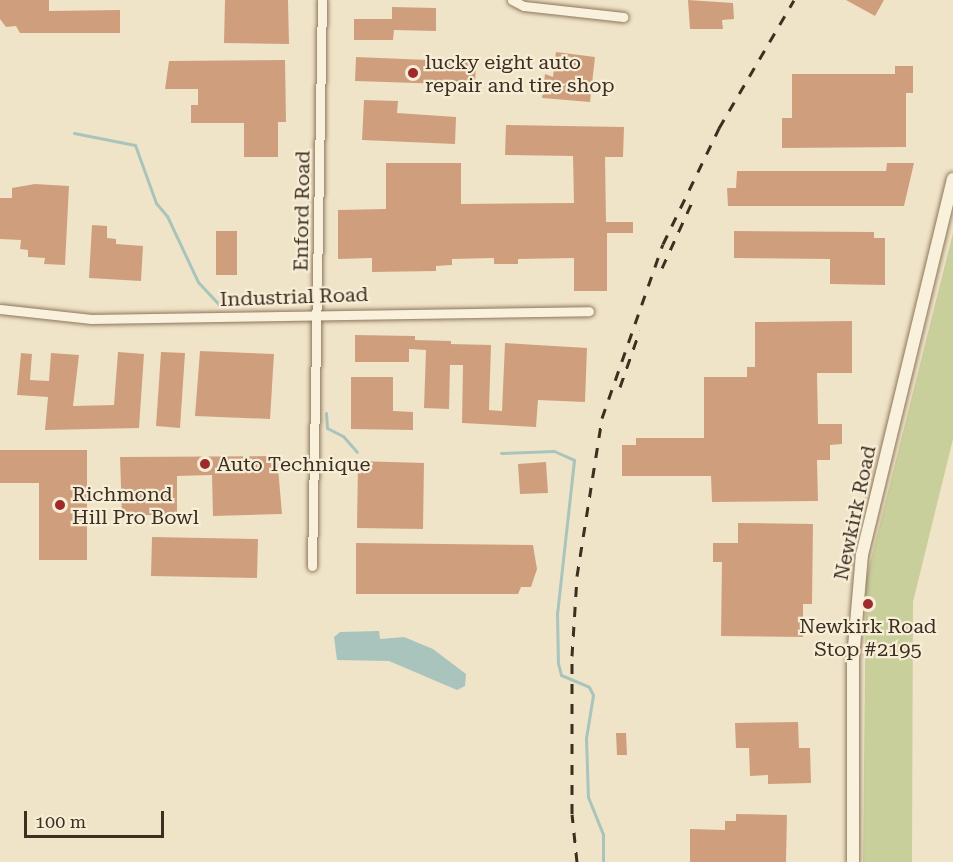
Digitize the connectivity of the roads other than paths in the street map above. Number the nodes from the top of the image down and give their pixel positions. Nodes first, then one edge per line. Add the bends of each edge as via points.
1 (322, 0) edge
2 (512, 0) edge
3 (623, 17) dead end
4 (953, 179) edge
5 (949, 213) edge
6 (0, 309) edge
7 (589, 310) dead end
8 (319, 315) junction
9 (312, 566) dead end
10 (853, 862) edge

1 - 8 street, Enford Road
2 - 3 street via 524,6
4 - 5 street, Newkirk Road
5 - 10 street, Newkirk Road via 862,555 853,659
6 - 8 street, Industrial Road via 91,319
7 - 8 street, Industrial Road
8 - 9 street, Enford Road

